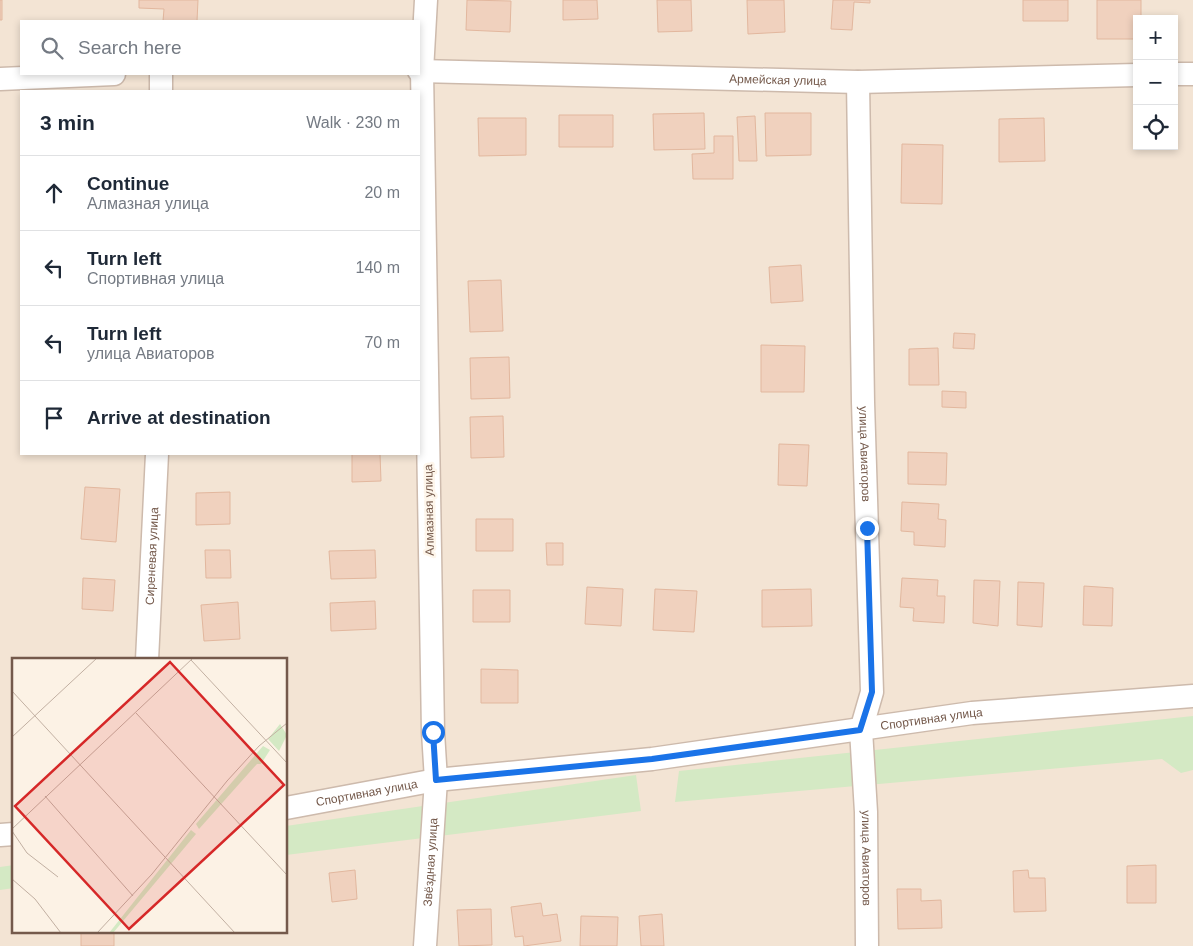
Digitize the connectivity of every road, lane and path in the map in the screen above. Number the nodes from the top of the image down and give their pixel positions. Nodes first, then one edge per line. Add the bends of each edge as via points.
1 (426, 0) edge
2 (421, 72) edge
3 (1178, 74) edge
4 (1193, 74) edge
5 (91, 75) edge
6 (162, 75) edge
7 (1133, 75) edge
8 (0, 79) edge
9 (858, 82) junction
10 (161, 90) edge
11 (157, 455) edge
12 (147, 658) edge
13 (1193, 696) edge
14 (860, 730) junction
15 (436, 780) junction
16 (288, 808) edge
17 (425, 946) edge
18 (867, 946) edge

1 - 2 street, Алмазная улица
2 - 9 street, Армейская улица
2 - 15 street, Алмазная улица
3 - 4 street
5 - 8 street
6 - 10 street
7 - 9 street, Армейская улица
9 - 14 street, улица Авиаторов via 872,692
11 - 12 street, Сиреневая улица
13 - 14 street, Спортивная улица via 972,713
14 - 15 street, Спортивная улица via 652,759
14 - 18 street, улица Авиаторов via 866,812
15 - 16 street, Спортивная улица
15 - 17 street, Звёздная улица

